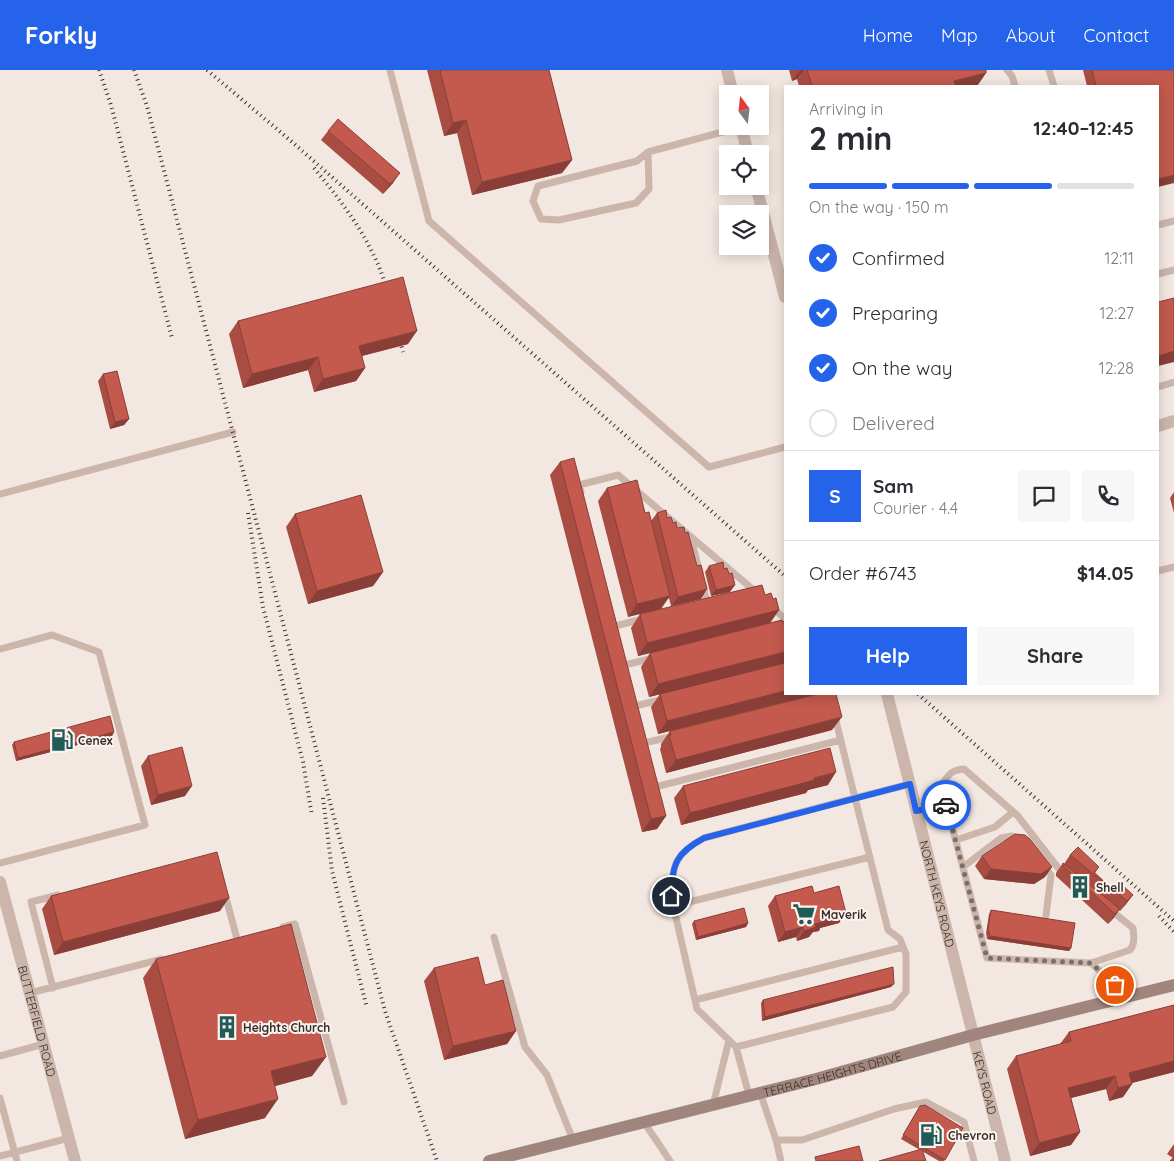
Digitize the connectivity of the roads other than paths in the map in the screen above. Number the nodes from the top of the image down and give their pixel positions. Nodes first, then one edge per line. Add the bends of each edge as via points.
1 (390, 70) edge
2 (727, 70) edge
3 (1007, 70) edge
4 (1049, 70) edge
5 (731, 85) edge
6 (1015, 85) edge
7 (1054, 85) edge
8 (719, 133) edge
9 (648, 152) junction
10 (758, 195) edge
11 (1174, 221) edge
12 (1159, 225) edge
13 (1174, 270) edge
14 (1159, 274) edge
15 (784, 293) edge
16 (1174, 382) edge
17 (1159, 386) edge
18 (1174, 422) edge
19 (1159, 426) edge
20 (233, 432) dead end
21 (784, 447) edge
22 (636, 491) junction
23 (0, 494) edge
24 (639, 500) edge
25 (584, 504) edge
26 (691, 539) junction
27 (1174, 567) edge
28 (1159, 571) edge
29 (754, 591) junction
30 (745, 593) edge
31 (760, 596) edge
32 (717, 600) edge
33 (766, 602) edge
34 (707, 603) junction
35 (699, 605) edge
36 (612, 617) edge
37 (650, 617) edge
38 (784, 618) edge
39 (615, 626) junction
40 (617, 634) edge
41 (0, 649) edge
42 (662, 656) edge
43 (623, 658) edge
44 (625, 665) junction
45 (627, 674) edge
46 (887, 695) edge
47 (672, 696) edge
48 (633, 698) edge
49 (635, 706) junction
50 (834, 714) edge
51 (637, 715) edge
52 (642, 734) edge
53 (681, 734) edge
54 (841, 740) junction
55 (644, 743) junction
56 (646, 752) edge
57 (651, 770) edge
58 (910, 784) junction
59 (656, 787) junction
60 (658, 796) edge
61 (855, 798) junction
62 (946, 804) junction
63 (916, 811) junction
64 (1013, 812) junction
65 (956, 840) junction
66 (1026, 843) edge
67 (1036, 856) edge
68 (870, 857) junction
69 (0, 863) edge
70 (963, 867) junction
71 (0, 882) edge
72 (222, 882) edge
73 (70, 892) edge
74 (674, 906) junction
75 (1046, 915) dead end
76 (279, 928) edge
77 (245, 937) edge
78 (494, 937) dead end
79 (237, 939) junction
80 (228, 942) edge
81 (903, 946) junction
82 (174, 956) edge
83 (1091, 963) junction
84 (1174, 985) edge
85 (53, 988) junction
86 (30, 994) junction
87 (1127, 996) junction
88 (695, 1000) junction
89 (973, 1035) junction
90 (729, 1040) junction
91 (44, 1044) junction
92 (736, 1047) junction
93 (0, 1056) edge
94 (755, 1094) junction
95 (0, 1098) edge
96 (344, 1102) dead end
97 (713, 1105) junction
98 (644, 1122) junction
99 (69, 1138) junction
100 (573, 1140) junction
101 (776, 1140) junction
102 (14, 1152) junction
103 (0, 1156) edge
104 (17, 1161) edge
105 (75, 1161) edge
106 (490, 1161) edge
107 (669, 1161) edge
108 (781, 1161) edge
109 (974, 1161) edge
110 (1005, 1161) edge

1 - 21 lane via 429,221 709,467
2 - 5 street
3 - 6 lane
4 - 7 lane
8 - 9 lane
9 - 9 lane via 650,189 636,204 559,220 541,219 533,201 538,186 637,161
10 - 15 street
11 - 12 lane
13 - 14 lane
16 - 17 lane
18 - 19 street
20 - 23 lane
22 - 24 lane
22 - 25 lane via 618,475 579,485
22 - 26 lane
26 - 29 lane
26 - 34 lane
27 - 28 lane
29 - 30 lane
29 - 31 lane
32 - 34 lane
33 - 38 lane
34 - 35 lane
36 - 39 lane
37 - 39 lane
39 - 40 lane
41 - 69 lane via 52,635 99,652 145,825
42 - 44 lane
43 - 44 lane
44 - 45 lane
46 - 58 street, NORTH KEYS ROAD
47 - 49 lane
48 - 49 lane
49 - 51 lane
50 - 54 lane
52 - 55 lane
53 - 55 lane
54 - 59 lane
54 - 61 lane
55 - 56 lane
57 - 59 lane
58 - 61 lane
58 - 63 street, NORTH KEYS ROAD
59 - 60 lane
61 - 68 lane
61 - 74 lane via 704,838 688,846 676,861 671,879
62 - 63 lane
62 - 64 lane via 942,783 950,773 964,769
62 - 65 lane
63 - 89 street, NORTH KEYS ROAD
64 - 65 lane via 995,827
64 - 83 lane via 1060,869 1133,928 1133,947 1130,950
65 - 70 lane
66 - 70 lane via 1005,836
67 - 75 lane via 1051,875
68 - 74 lane
68 - 81 lane via 888,930 900,939
70 - 83 lane via 987,958
71 - 86 street, BUTTERFIELD ROAD
72 - 79 lane
73 - 85 lane via 31,902
74 - 88 lane
76 - 96 lane via 295,924
77 - 79 lane
78 - 100 lane via 525,1046 547,1075
79 - 80 lane
81 - 88 lane
81 - 92 lane via 906,992 893,1006
82 - 85 lane
83 - 87 lane
84 - 87 main road, TERRACE HEIGHTS DRIVE
85 - 86 lane
86 - 91 street, BUTTERFIELD ROAD
87 - 89 main road, TERRACE HEIGHTS DRIVE
88 - 90 lane via 697,1009
89 - 94 main road, TERRACE HEIGHTS DRIVE
89 - 110 street, KEYS ROAD
90 - 92 lane
90 - 97 lane
91 - 93 lane
91 - 99 street, BUTTERFIELD ROAD
92 - 94 lane
94 - 97 main road, TERRACE HEIGHTS DRIVE
94 - 101 lane
95 - 102 lane
97 - 98 main road, TERRACE HEIGHTS DRIVE
98 - 100 main road, TERRACE HEIGHTS DRIVE
98 - 107 lane
99 - 102 lane
99 - 105 street, BUTTERFIELD ROAD
100 - 106 main road, TERRACE HEIGHTS DRIVE
101 - 108 lane
101 - 109 lane via 802,1140 894,1109 926,1102 964,1122
102 - 103 lane
102 - 104 lane

